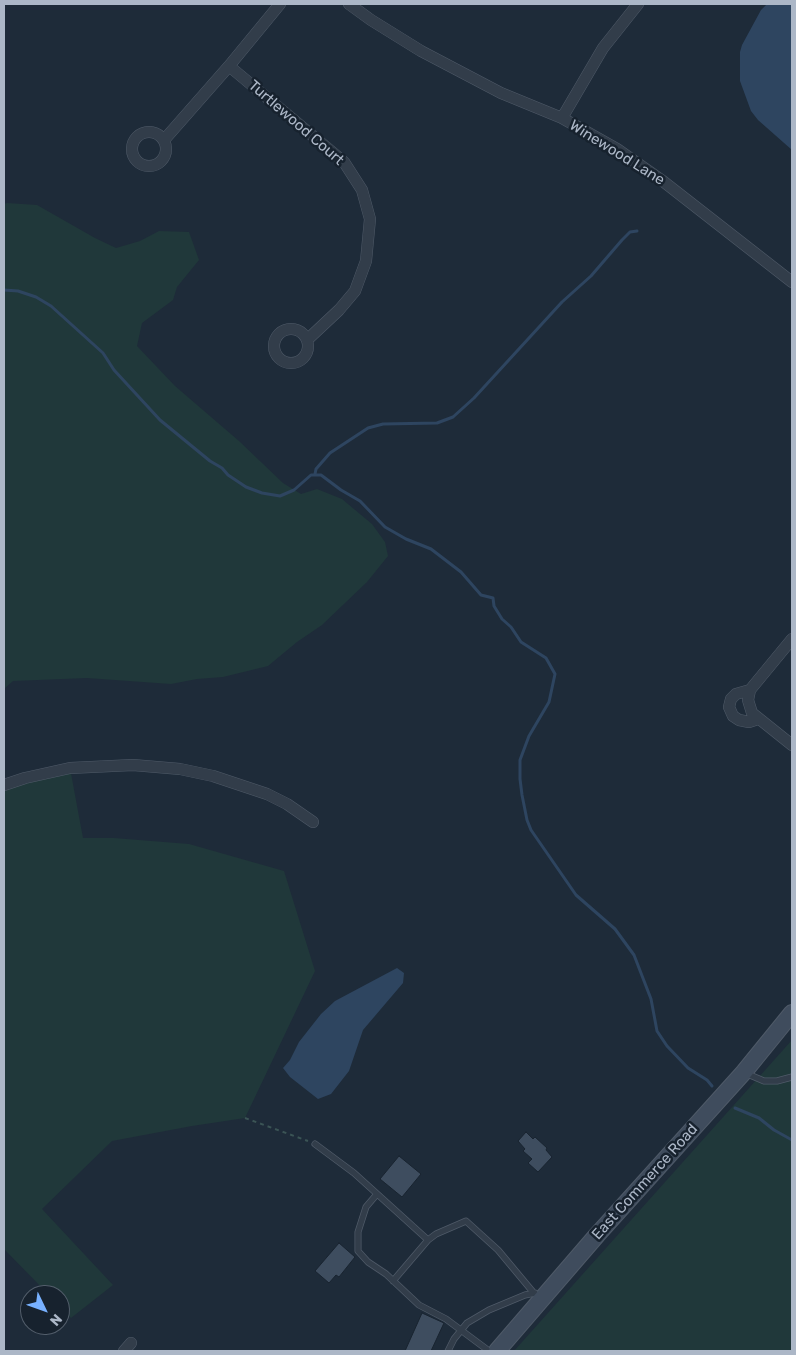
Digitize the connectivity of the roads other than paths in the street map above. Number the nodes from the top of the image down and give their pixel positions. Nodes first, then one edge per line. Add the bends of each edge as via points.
1 (280, 4) edge
2 (349, 4) edge
3 (638, 4) edge
4 (229, 66) junction
5 (562, 118) junction
6 (164, 140) dead end
7 (792, 282) edge
8 (307, 340) dead end
9 (792, 639) edge
10 (750, 690) junction
11 (758, 720) junction
12 (792, 745) edge
13 (4, 785) edge
14 (313, 822) dead end
15 (792, 1013) edge
16 (744, 1072) junction
17 (792, 1077) edge
18 (315, 1144) road end
19 (378, 1194) junction
20 (428, 1240) junction
21 (393, 1280) junction
22 (539, 1294) junction
23 (461, 1331) junction
24 (448, 1351) edge
25 (489, 1351) edge
26 (498, 1351) edge

1 - 4 street
2 - 5 street, Winewood Lane via 421,51 501,93
3 - 5 street via 603,48
4 - 6 street
4 - 8 street, Turtlewood Court via 344,162 362,190 370,219 366,261 355,290
5 - 7 street, Winewood Lane via 617,149 664,182
9 - 10 street
10 - 11 street via 749,707
10 - 11 street via 736,694 729,707 739,720
11 - 12 street
13 - 14 street via 70,768 133,765 180,769 267,794
15 - 16 main road, East Commerce Road
16 - 17 lane via 764,1081
16 - 22 main road, East Commerce Road
18 - 19 lane
19 - 20 lane
19 - 21 lane via 366,1207 358,1232 358,1251
20 - 21 lane
20 - 22 lane via 466,1221
21 - 23 lane via 419,1305
22 - 23 lane via 489,1310
22 - 26 main road, East Commerce Road
23 - 24 lane
23 - 25 lane

